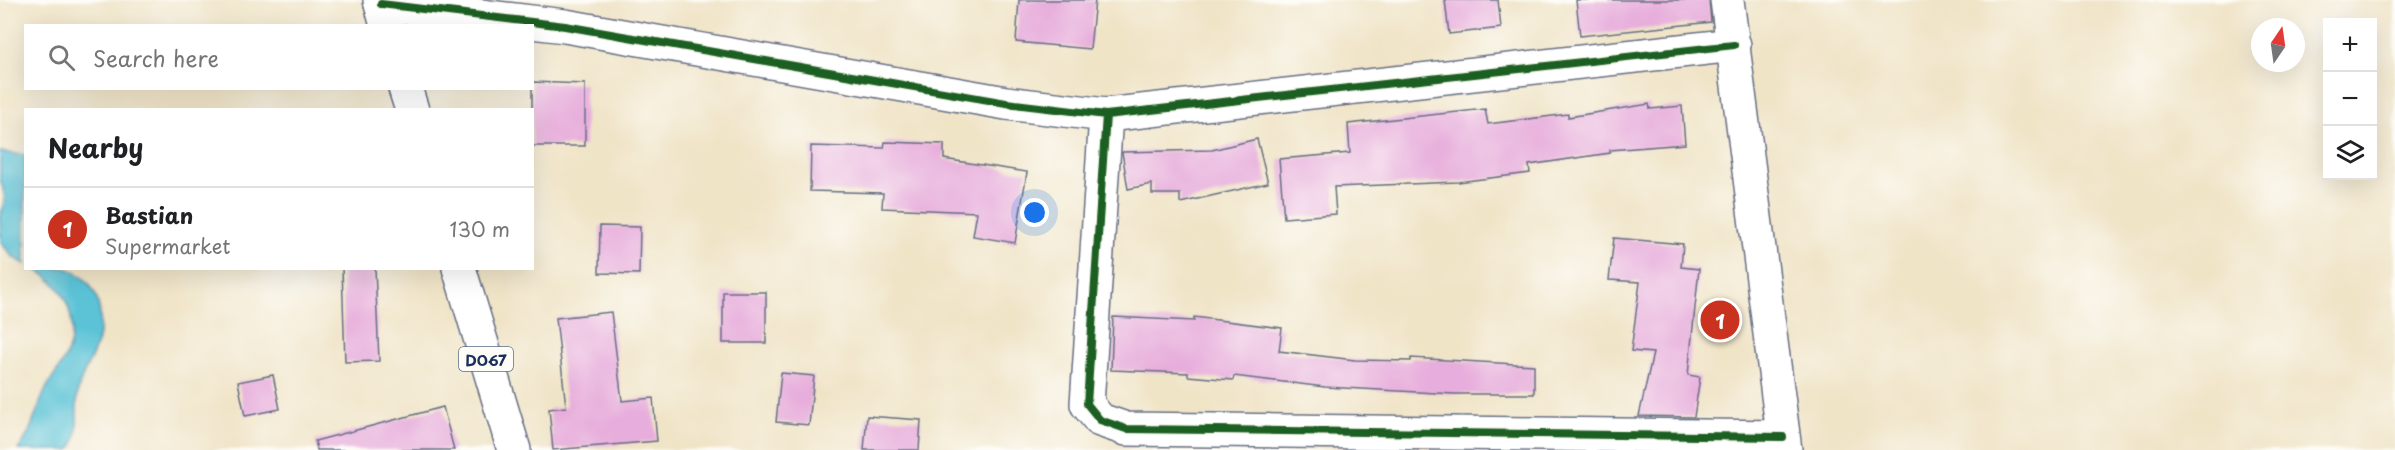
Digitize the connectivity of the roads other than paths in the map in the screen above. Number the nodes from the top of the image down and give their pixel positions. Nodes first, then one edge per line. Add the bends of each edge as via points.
1 (1727, 0) edge
2 (382, 10) edge
3 (1734, 45) junction
4 (406, 90) edge
5 (411, 108) edge
6 (1106, 116) junction
7 (460, 270) edge
8 (1784, 443) edge
9 (514, 450) edge

1 - 3 street
2 - 6 street via 565,26 1006,103
3 - 6 street
3 - 8 street
4 - 5 street
6 - 8 street via 1087,404 1100,420 1126,429
7 - 9 street, D067

